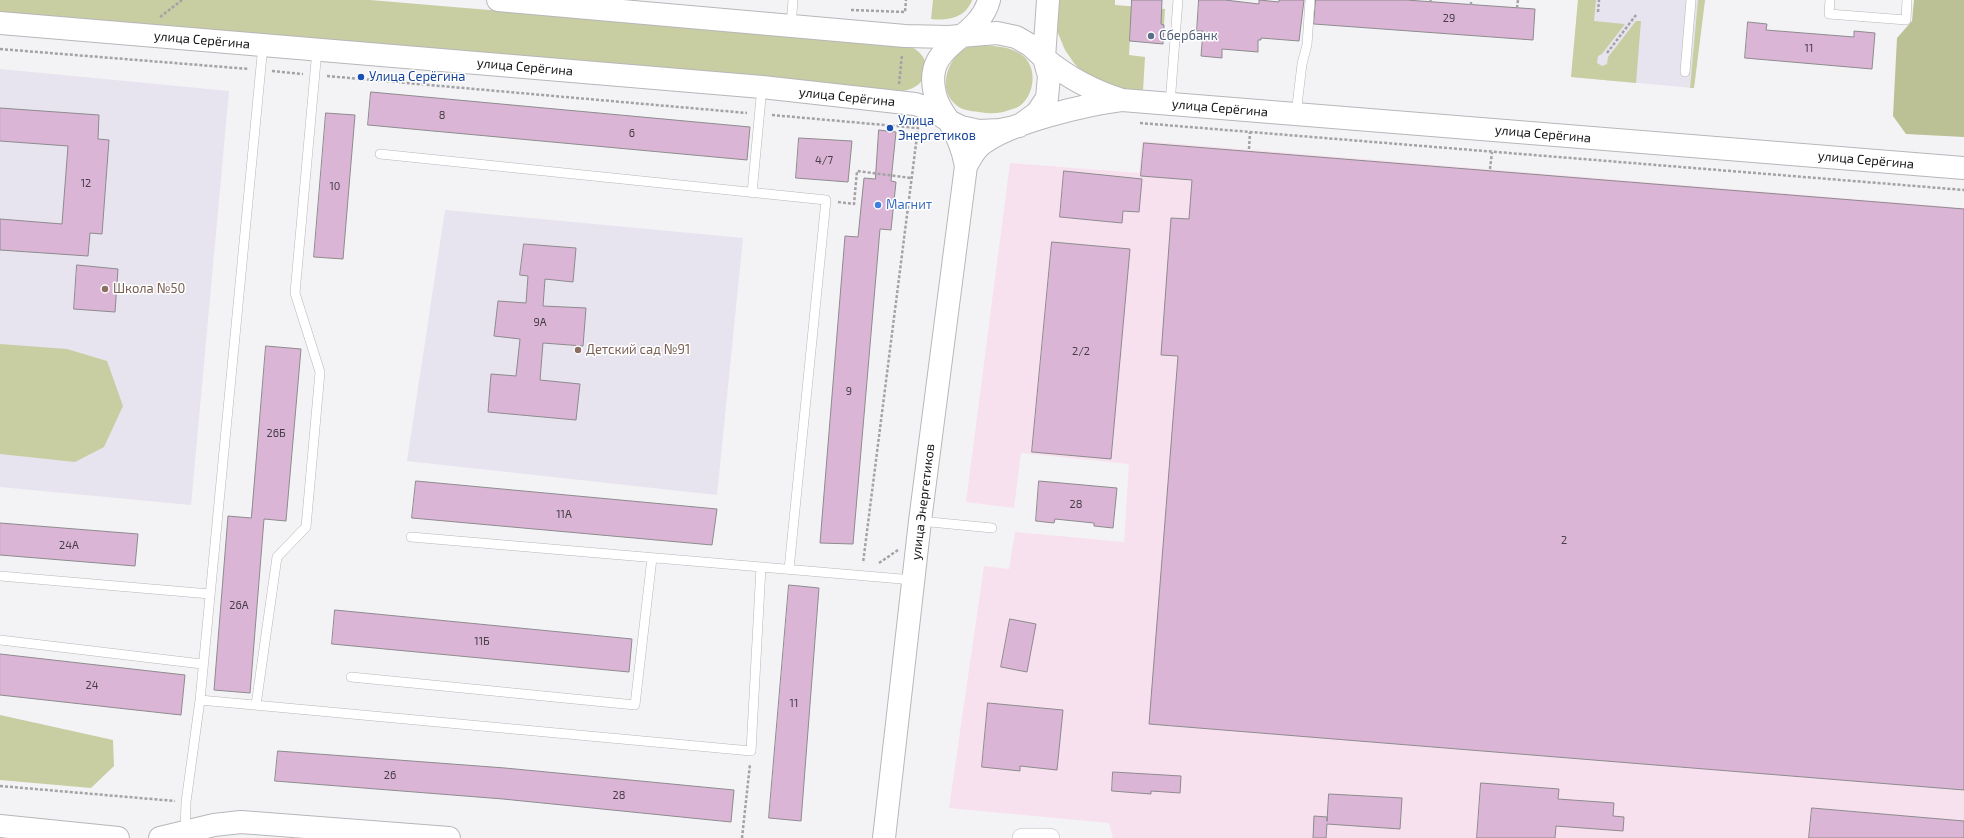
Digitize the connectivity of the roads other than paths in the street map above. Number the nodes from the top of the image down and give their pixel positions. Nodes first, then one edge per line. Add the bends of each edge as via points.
1 (498, 0) edge
2 (792, 0) edge
3 (989, 0) edge
4 (1048, 0) edge
5 (1178, 0) edge
6 (1310, 0) edge
7 (1691, 0) edge
8 (1830, 0) edge
9 (1907, 0) edge
10 (0, 23) edge
11 (790, 27) junction
12 (966, 34) junction
13 (263, 45) junction
14 (317, 50) junction
15 (1044, 58) junction
16 (1685, 72) dead end
17 (762, 87) junction
18 (1122, 100) junction
19 (1170, 104) junction
20 (1296, 114) junction
21 (949, 121) junction
22 (1019, 126) junction
23 (380, 154) dead end
24 (966, 166) junction
25 (1964, 168) edge
26 (752, 193) junction
27 (992, 528) dead end
28 (919, 529) junction
29 (411, 536) dead end
30 (652, 558) junction
31 (761, 567) junction
32 (789, 569) junction
33 (0, 576) edge
34 (913, 580) junction
35 (210, 594) junction
36 (0, 640) edge
37 (202, 664) junction
38 (351, 677) dead end
39 (200, 700) junction
40 (256, 705) junction
41 (0, 826) edge
42 (356, 834) edge
43 (185, 835) edge
44 (118, 838) edge
45 (160, 838) edge
46 (449, 838) edge
47 (884, 838) edge
48 (1022, 838) edge
49 (1050, 838) edge

1 - 11 main road
2 - 11 lane
3 - 12 main road via 983,16
4 - 15 main road
5 - 19 lane
6 - 20 lane via 1307,45
7 - 16 lane
8 - 9 lane via 1829,14 1906,20
10 - 13 main road, улица Серёгина
11 - 12 main road via 904,36
12 - 15 main road via 997,33 1016,37
12 - 21 main road via 949,45 938,57 933,76 934,94 939,108
13 - 14 main road, улица Серёгина
13 - 35 lane
14 - 17 main road, улица Серёгина
14 - 40 lane via 295,293 320,372 306,527 277,557
15 - 18 main road via 1062,73
15 - 22 main road via 1049,76 1047,98 1037,114
17 - 21 main road, улица Серёгина via 915,104 931,109
17 - 26 lane
18 - 19 main road, улица Серёгина
18 - 22 main road via 1067,110
19 - 20 main road, улица Серёгина
20 - 25 main road, улица Серёгина
21 - 22 main road via 979,131
21 - 24 main road via 963,151
22 - 24 main road via 982,144
23 - 26 lane
24 - 28 main road, улица Энергетиков
26 - 32 lane via 826,200
27 - 28 lane
28 - 34 main road, улица Энергетиков
29 - 30 lane
30 - 31 lane
30 - 38 lane via 635,705
31 - 32 lane
31 - 40 lane via 751,751
32 - 34 lane
33 - 35 lane
34 - 47 main road, улица Энергетиков
35 - 37 lane
36 - 37 lane
37 - 39 lane
39 - 40 lane
39 - 43 lane via 186,802
41 - 44 main road
42 - 43 main road via 240,822 214,824
42 - 46 main road
43 - 45 main road
48 - 49 street

